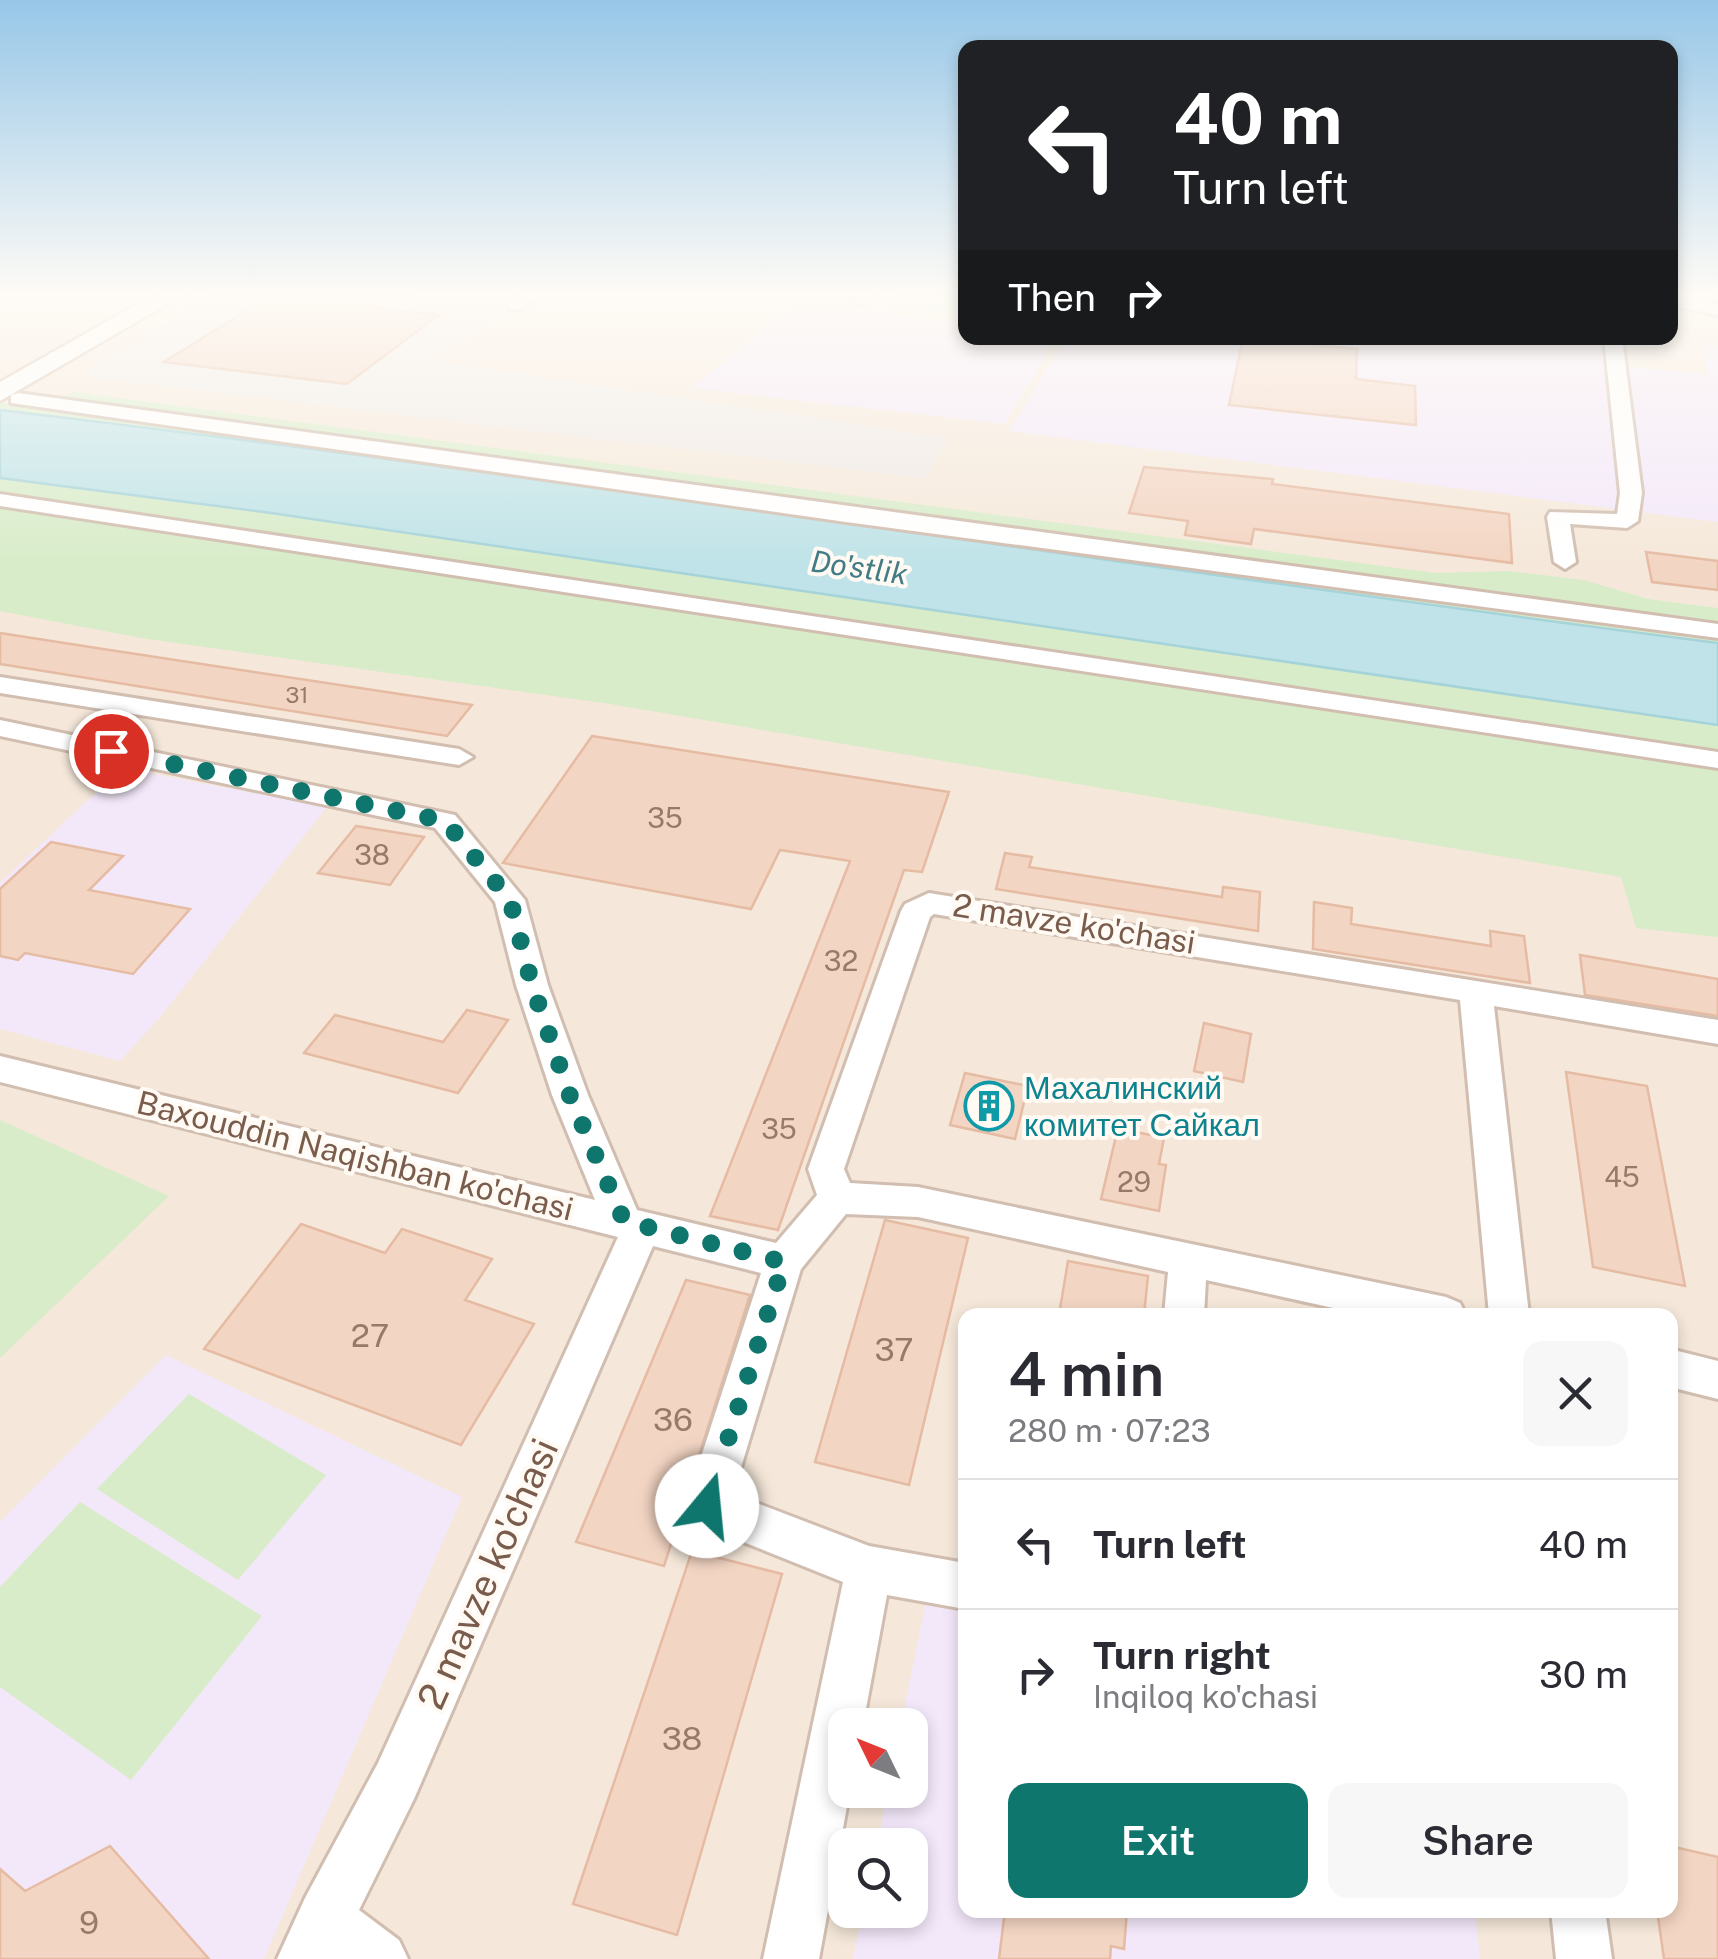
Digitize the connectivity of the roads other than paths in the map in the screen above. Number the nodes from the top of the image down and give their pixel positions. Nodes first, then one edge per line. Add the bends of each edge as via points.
1 (1618, 383) edge
2 (9, 396) edge
3 (0, 500) edge
4 (1565, 562) dead end
5 (1718, 630) edge
6 (0, 685) edge
7 (0, 728) edge
8 (459, 757) dead end
9 (1718, 760) edge
10 (1476, 991) junction
11 (1718, 1032) edge
12 (0, 1069) edge
13 (837, 1198) junction
14 (633, 1224) junction
15 (1188, 1260) junction
16 (784, 1262) junction
17 (1185, 1308) edge
18 (1413, 1308) edge
19 (1508, 1308) edge
20 (1678, 1370) edge
21 (1718, 1380) edge
22 (868, 1570) junction
23 (958, 1585) edge
24 (1579, 1918) edge
25 (315, 1938) edge
26 (380, 1959) edge
27 (791, 1959) edge
28 (1584, 1959) edge

1 - 4 street via 1631,493 1627,521 1558,517
2 - 5 street
3 - 9 street
6 - 8 street
7 - 14 street via 445,821 510,900 570,1096
10 - 11 street, 2 mavze ko'chasi
10 - 13 street, 2 mavze ko'chasi via 928,903 916,911 826,1169
10 - 19 street
12 - 14 street, Baxouddin Naqishban ko'chasi
13 - 15 street via 918,1202
13 - 16 street
14 - 16 street, Baxouddin Naqishban ko'chasi
14 - 25 street, 2 mavze ko'chasi via 396,1782
15 - 17 street
15 - 18 street
16 - 22 street via 707,1506
20 - 21 street
22 - 23 street
22 - 27 street
24 - 28 street
25 - 26 street, 2 mavze ko'chasi

